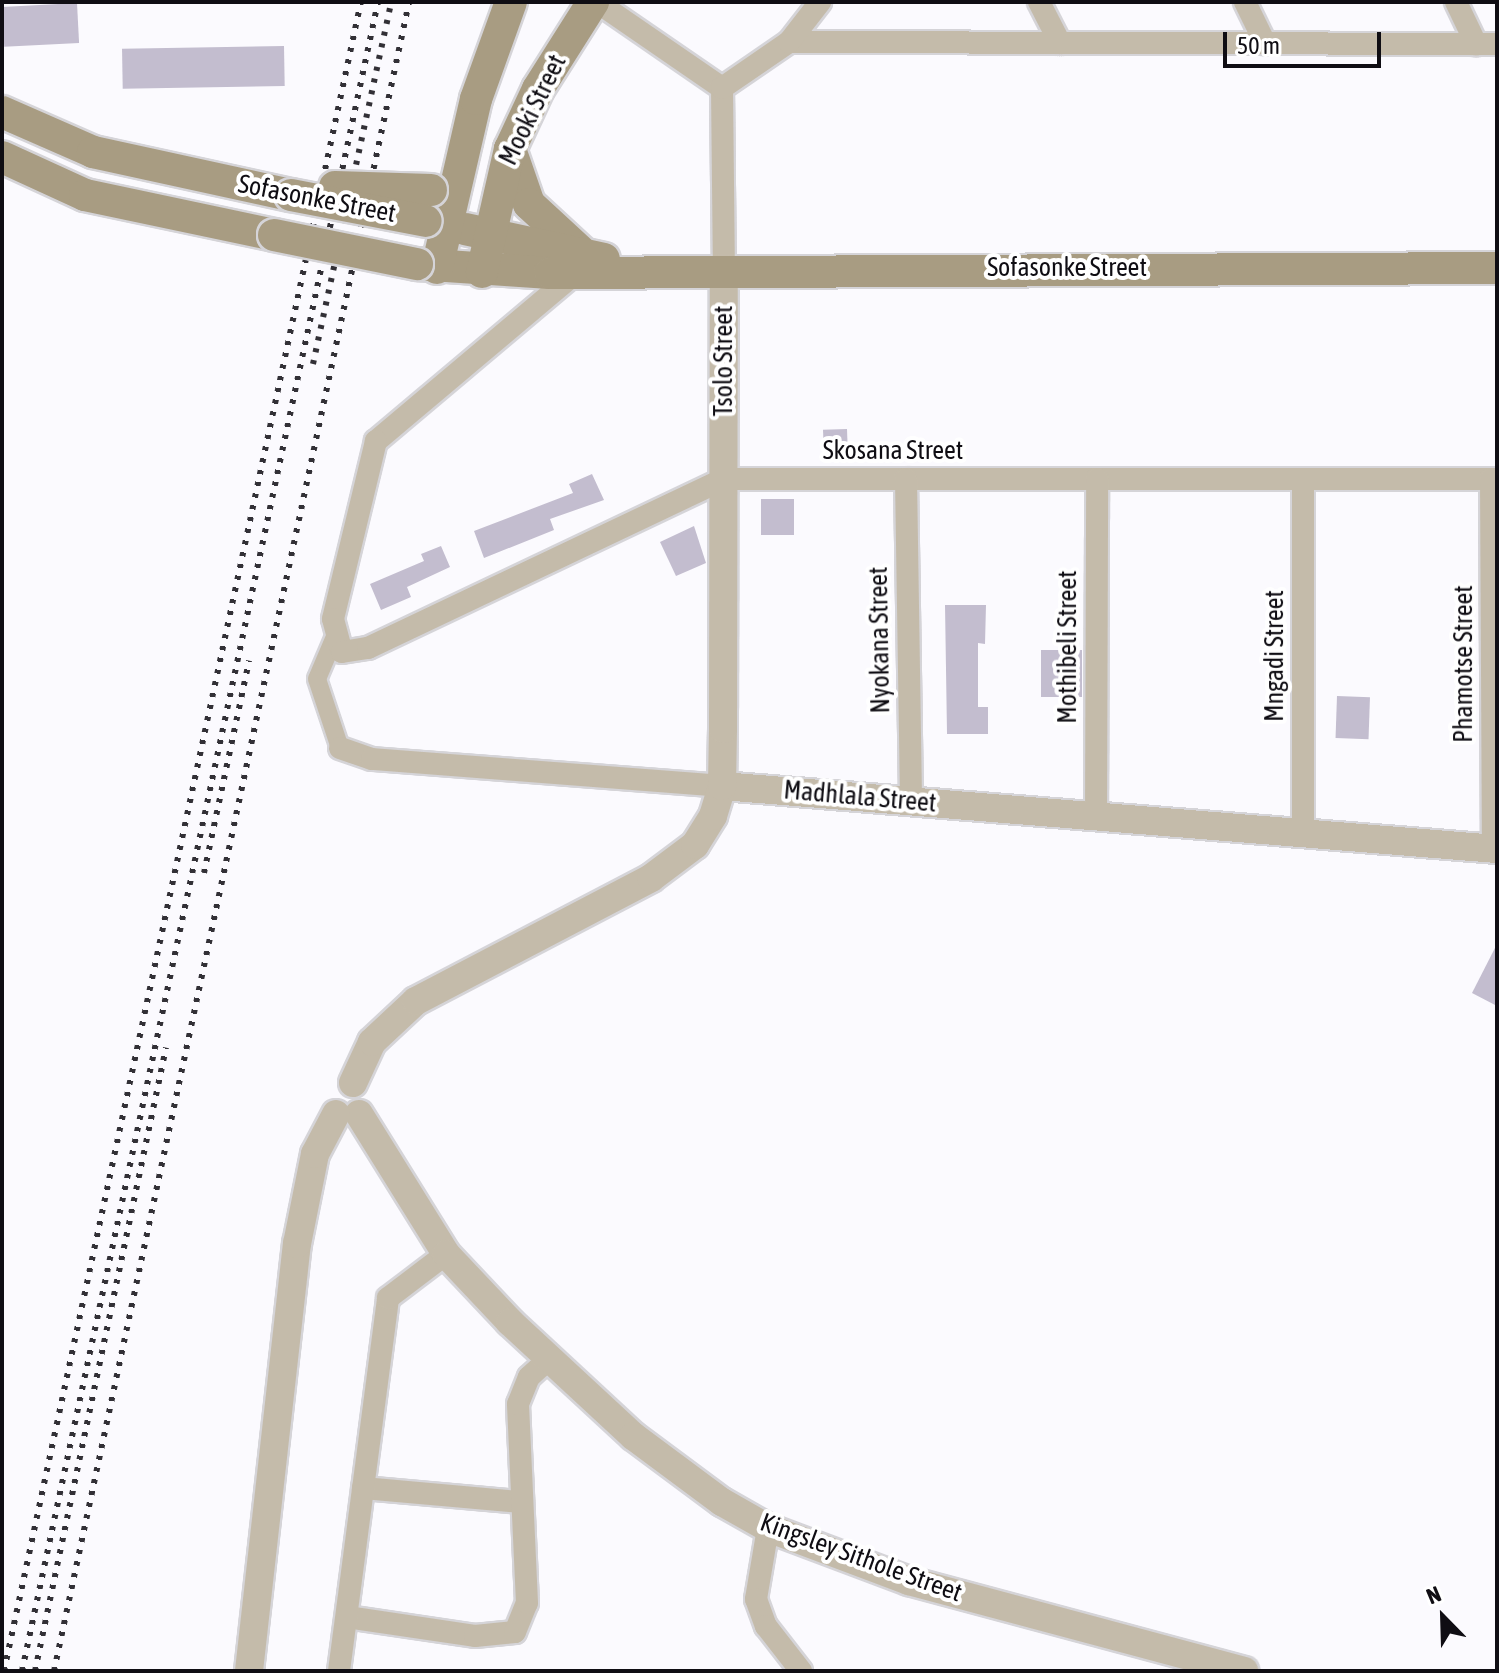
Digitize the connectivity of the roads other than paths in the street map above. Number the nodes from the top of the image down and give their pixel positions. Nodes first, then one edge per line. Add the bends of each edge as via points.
1 (511, 2) edge
2 (595, 2) edge
3 (820, 2) edge
4 (1039, 2) edge
5 (1245, 2) edge
6 (1456, 2) edge
7 (789, 42) junction
8 (1060, 43) junction
9 (1265, 43) junction
10 (1487, 44) edge
11 (722, 88) junction
12 (2, 112) edge
13 (510, 149) junction
14 (2, 157) edge
15 (440, 205) junction
16 (487, 235) junction
17 (580, 262) junction
18 (427, 266) junction
19 (724, 268) junction
20 (1497, 268) edge
21 (482, 272) junction
22 (724, 479) junction
23 (906, 479) junction
24 (1097, 479) junction
25 (1303, 479) junction
26 (1494, 479) edge
27 (334, 639) junction
28 (340, 748) joint
29 (722, 786) junction
30 (911, 801) junction
31 (1096, 816) junction
32 (1303, 833) junction
33 (1495, 848) edge
34 (348, 1114) junction
35 (446, 1254) junction
36 (547, 1361) junction
37 (363, 1488) junction
38 (521, 1502) junction
39 (768, 1528) junction
40 (347, 1617) junction
41 (249, 1671) edge
42 (339, 1671) edge
43 (801, 1671) edge
44 (1244, 1671) edge

1 - 15 main road, Mooki Street
2 - 11 street
2 - 13 main road, Mooki Street via 538,89
3 - 7 street
4 - 8 street
5 - 9 street
6 - 10 street
7 - 8 street
7 - 11 street
8 - 9 street
9 - 10 street
11 - 19 street, Tsolo Street
12 - 15 main road, Sofasonke Street, bridge via 93,152 235,183
13 - 16 main road, Mooki Street
13 - 17 main road via 529,204
14 - 18 main road, Sofasonke Street, bridge via 85,195
15 - 16 main road, Sofasonke Street
15 - 18 main road, Mooki Street
16 - 17 main road, Sofasonke Street
16 - 21 main road, Mooki Street
17 - 19 main road, Sofasonke Street
17 - 21 main road, Sofasonke Street
17 - 27 street via 376,441 360,488 333,619
18 - 21 main road, Sofasonke Street
19 - 20 main road, Sofasonke Street
19 - 22 street, Tsolo Street
22 - 23 street, Skosana Street
22 - 27 street, Skosana Street via 368,648 342,652
22 - 29 street, Tsolo Street
23 - 24 street, Skosana Street
23 - 30 street, Nyokana Street
24 - 25 street, Skosana Street
24 - 31 street, Mothibeli Street
25 - 26 street, Skosana Street
25 - 32 street, Mngadi Street
26 - 33 street, Phamotse Street
27 - 28 street, Madhlala Street via 317,679
28 - 29 street, Madhlala Street via 372,759
29 - 30 street, Madhlala Street
29 - 34 street via 706,828 679,860 416,1001 372,1042 353,1083 365,1094
30 - 31 street, Madhlala Street
31 - 32 street, Madhlala Street
32 - 33 street, Madhlala Street
34 - 35 street, Kingsley Sithole Street
34 - 41 street via 315,1154 297,1244
35 - 36 street, Kingsley Sithole Street
35 - 37 street via 388,1298
36 - 38 street via 529,1377 518,1404
36 - 39 street, Kingsley Sithole Street via 679,1472
37 - 38 street
37 - 40 street
38 - 40 street via 527,1603 515,1632 475,1636
39 - 43 street via 756,1599 766,1626
39 - 44 street, Kingsley Sithole Street via 909,1581
40 - 42 street

